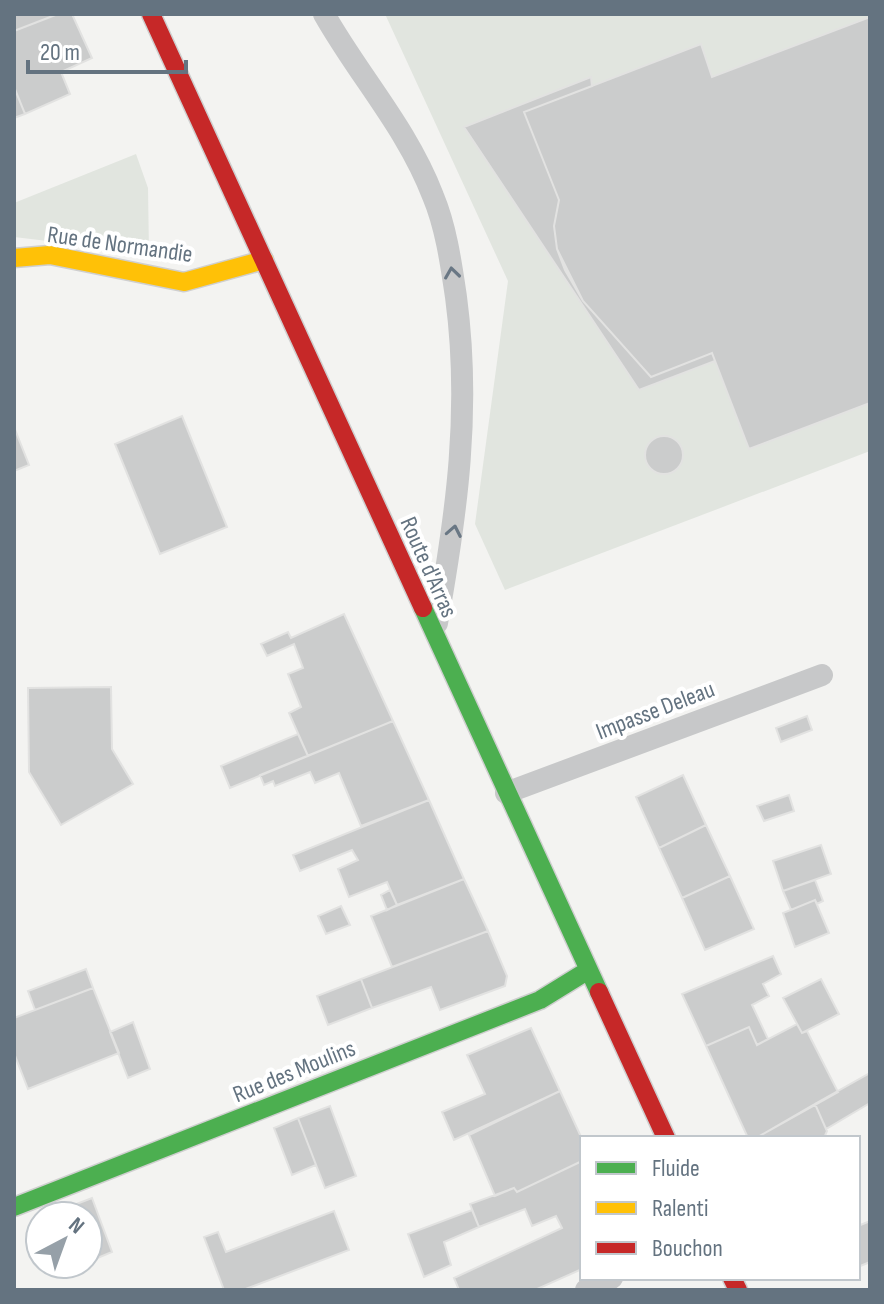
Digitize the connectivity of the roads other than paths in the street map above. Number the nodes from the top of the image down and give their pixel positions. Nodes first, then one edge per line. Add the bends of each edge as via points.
1 (151, 14) edge
2 (324, 14) edge
3 (14, 258) edge
4 (264, 260) junction
5 (434, 636) junction
6 (822, 675) dead end
7 (506, 793) junction
8 (587, 971) junction
9 (665, 1136) edge
10 (14, 1207) edge
11 (608, 1280) edge
12 (586, 1290) edge

1 - 4 main road, Route d'Arras
5 -> 2 lane via 459,495 464,359 451,261 434,197 400,127
3 - 4 main road, Rue de Normandie via 50,255 184,282
4 - 5 main road, Route d'Arras
5 - 7 main road, Route d'Arras
6 - 7 lane, Impasse Deleau
7 - 8 main road, Route d'Arras
8 - 9 main road, Route d'Arras
8 - 10 main road, Rue des Moulins via 540,1000
11 - 12 lane

